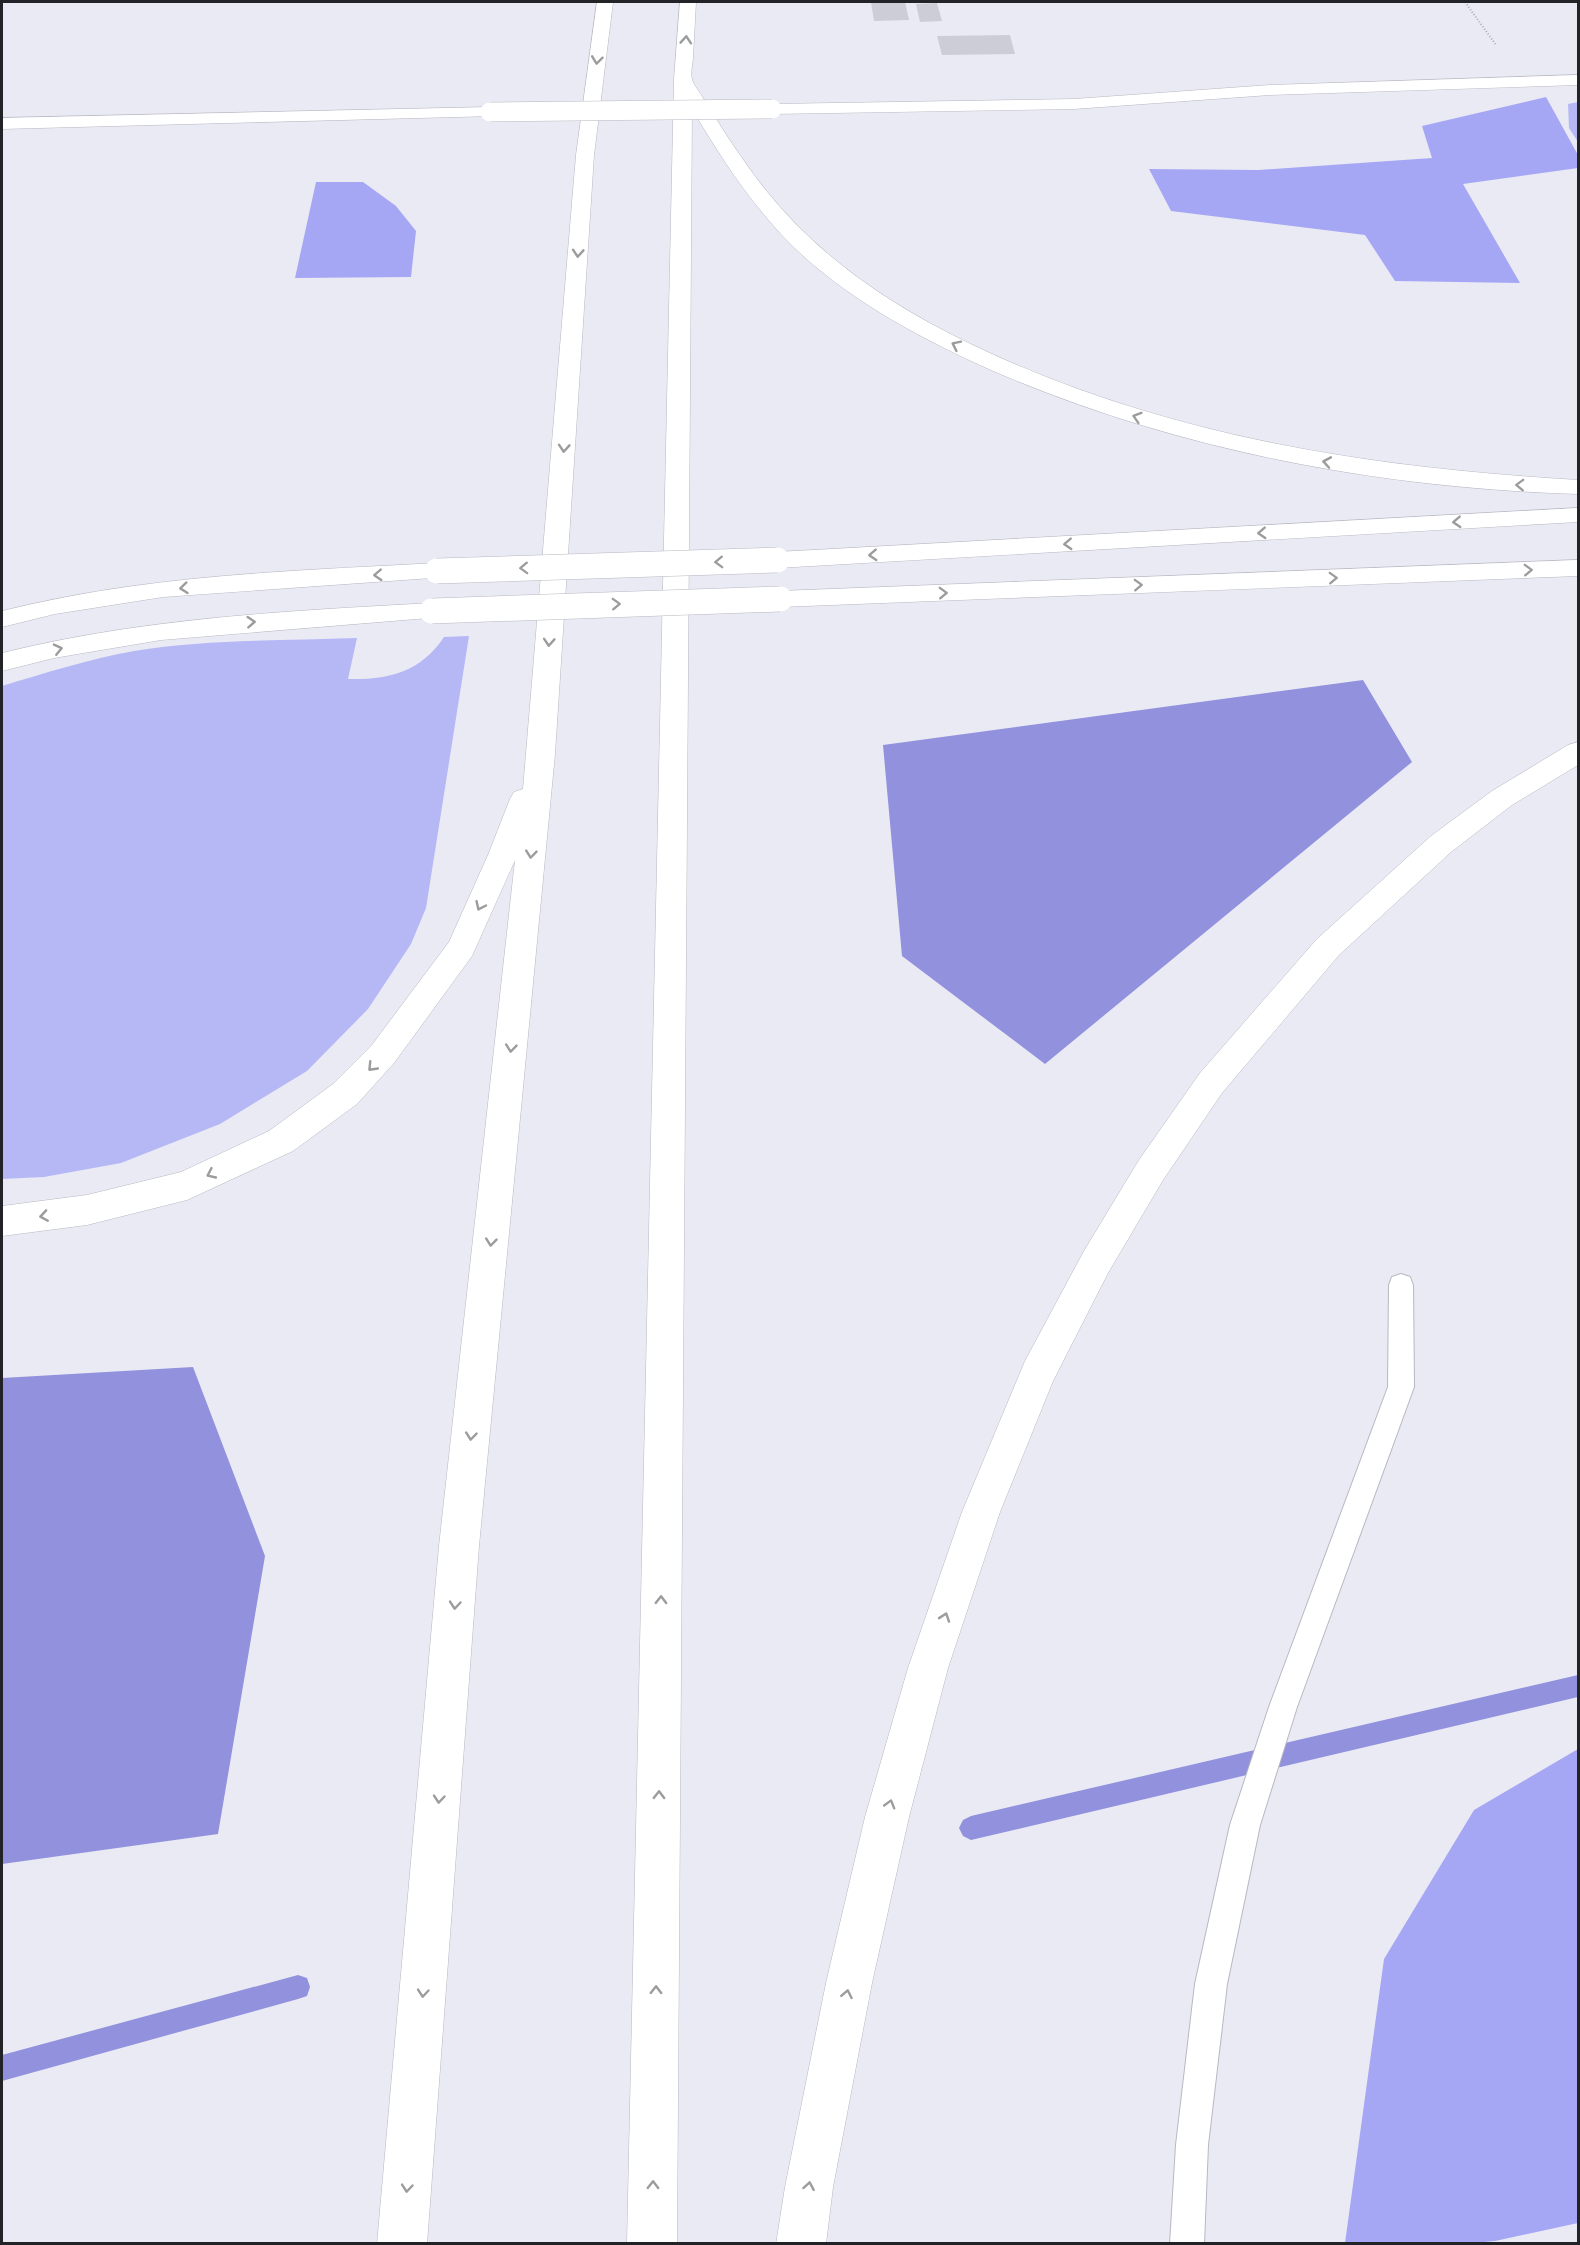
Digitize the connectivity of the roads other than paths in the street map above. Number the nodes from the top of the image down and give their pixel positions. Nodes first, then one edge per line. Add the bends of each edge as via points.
1 (605, 2) edge
2 (688, 2) edge
3 (683, 79) junction
4 (1578, 80) edge
5 (2, 124) edge
6 (1578, 487) edge
7 (1578, 515) edge
8 (1578, 568) edge
9 (2, 619) edge
10 (2, 662) edge
11 (1578, 752) edge
12 (541, 754) junction
13 (2, 1221) edge
14 (1401, 1285) dead end
15 (402, 2244) edge
16 (652, 2244) edge
17 (801, 2244) edge
18 (1187, 2244) edge

1 -> 12 main road via 585,155
3 -> 2 main road
6 -> 3 main road via 1394,473 1268,452 1173,428 1018,375 942,339 872,298 810,251 769,210 735,165
16 -> 3 main road
4 - 5 main road, bridge via 1270,90 1063,104
7 -> 9 main road, bridge via 777,560 437,571 216,584 135,593
10 -> 8 main road, bridge via 116,636 246,622 432,611
17 -> 11 main road via 852,1971 887,1817 928,1668 981,1512 1038,1373 1096,1262 1151,1170 1211,1083 1328,947 1441,844 1502,798
12 -> 13 main road via 503,855 461,948 383,1054 345,1095 281,1141 187,1185 87,1210
12 -> 15 main road via 459,1546
14 - 18 lane via 1401,1387 1283,1707 1245,1826 1211,1984 1192,2145

